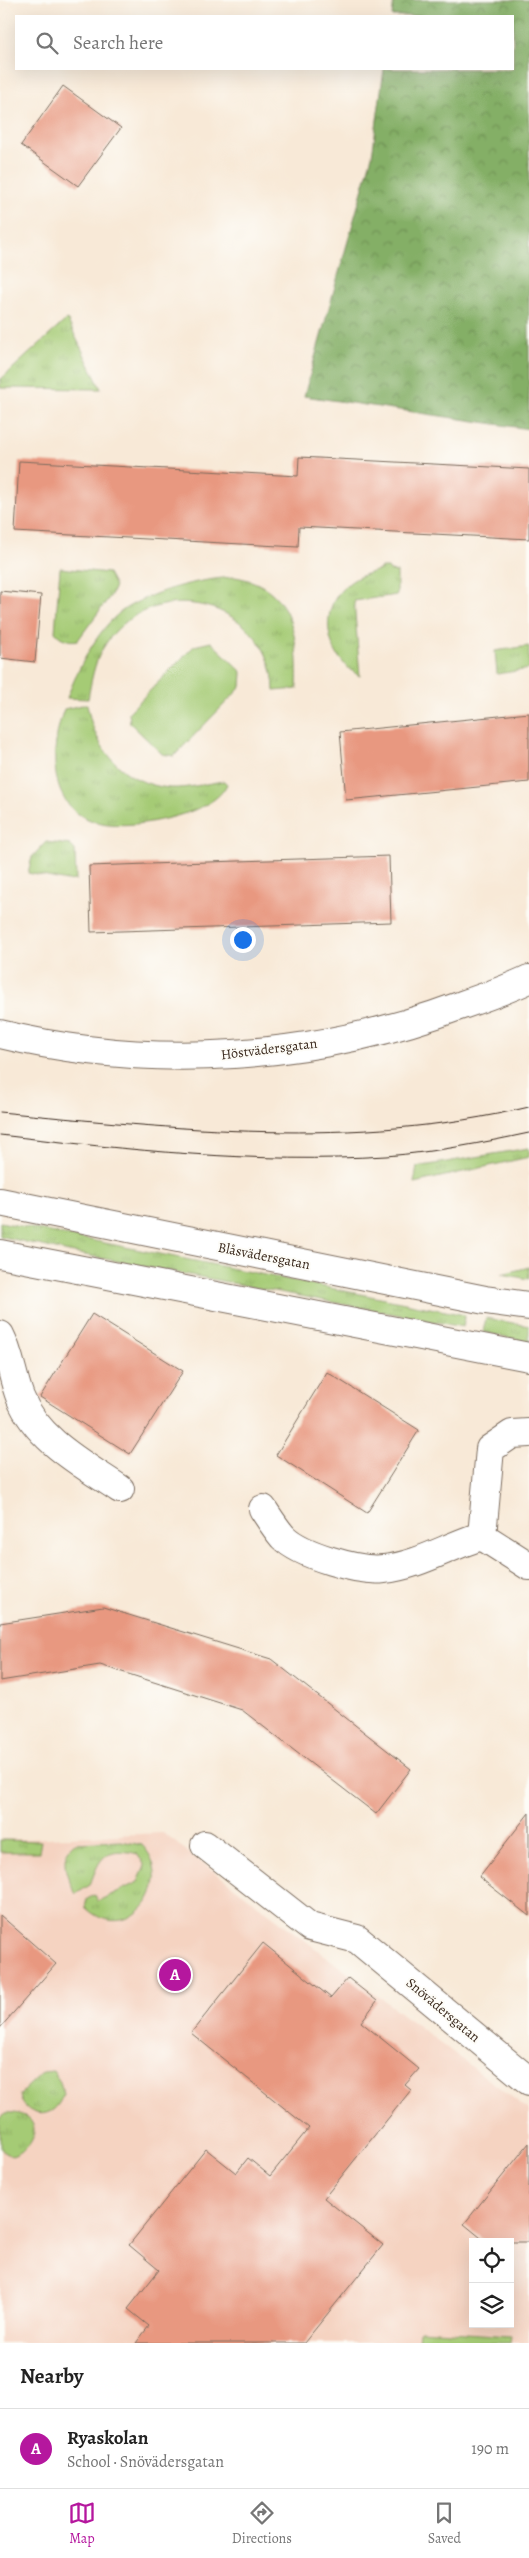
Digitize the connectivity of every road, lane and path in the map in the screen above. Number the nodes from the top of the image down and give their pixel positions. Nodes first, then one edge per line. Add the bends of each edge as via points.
1 (529, 979) edge
2 (0, 1034) edge
3 (0, 1202) edge
4 (0, 1254) edge
5 (529, 1306) edge
6 (0, 1335) edge
7 (529, 1357) edge
8 (529, 1433) edge
9 (120, 1489) dead end
10 (263, 1509) dead end
11 (482, 1536) junction
12 (529, 1566) edge
13 (205, 1845) dead end
14 (529, 2081) edge

1 - 2 street, Höstvädersgatan via 400,1027 361,1037 245,1053 180,1056 95,1051
3 - 5 street, Blåsvädersgatan via 485,1300
4 - 7 street
6 - 9 street via 29,1417 54,1443
8 - 11 street via 512,1434 490,1449
10 - 11 street via 284,1538 320,1558 362,1569 385,1569
11 - 12 street
13 - 14 street, Snövädersgatan via 310,1927 357,1939

